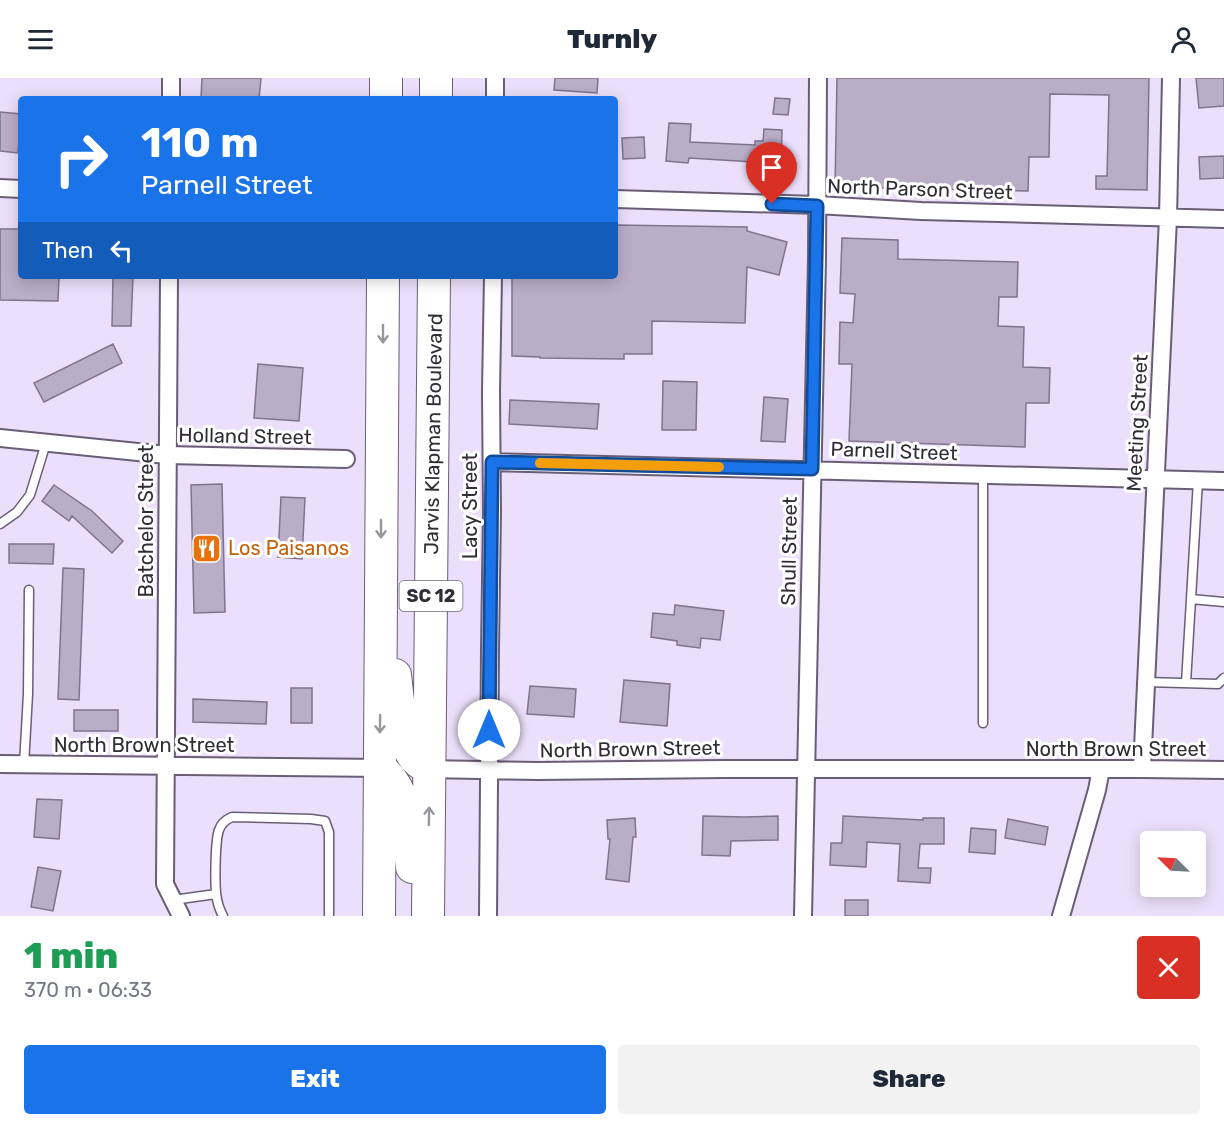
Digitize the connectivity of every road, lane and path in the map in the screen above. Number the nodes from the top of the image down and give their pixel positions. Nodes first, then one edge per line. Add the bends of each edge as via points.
1 (171, 78) edge
2 (386, 78) edge
3 (436, 78) edge
4 (495, 78) edge
5 (818, 78) edge
6 (1171, 78) edge
7 (171, 96) edge
8 (386, 96) edge
9 (436, 96) edge
10 (495, 96) edge
11 (0, 188) edge
12 (18, 189) edge
13 (618, 199) edge
14 (817, 206) junction
15 (1168, 218) junction
16 (1224, 219) edge
17 (169, 279) edge
18 (383, 279) edge
19 (434, 279) edge
20 (493, 279) edge
21 (0, 438) edge
22 (46, 443) junction
23 (167, 455) junction
24 (346, 459) dead end
25 (492, 462) junction
26 (812, 469) junction
27 (983, 474) junction
28 (1156, 480) junction
29 (1198, 480) junction
30 (1224, 481) edge
31 (0, 524) edge
32 (381, 567) junction
33 (29, 590) dead end
34 (1191, 599) junction
35 (1224, 602) edge
36 (1224, 678) edge
37 (1146, 682) junction
38 (1186, 683) junction
39 (983, 723) dead end
40 (0, 764) edge
41 (24, 765) junction
42 (167, 766) junction
43 (379, 768) junction
44 (430, 769) junction
45 (806, 769) junction
46 (1101, 769) junction
47 (1142, 769) junction
48 (489, 770) junction
49 (1224, 770) edge
50 (216, 894) junction
51 (173, 900) junction
52 (181, 916) edge
53 (223, 916) edge
54 (329, 916) edge
55 (379, 916) edge
56 (417, 916) edge
57 (428, 916) edge
58 (488, 916) edge
59 (803, 916) edge
60 (1061, 916) edge

1 - 7 street
2 - 8 highway
3 - 9 highway
4 - 10 street
5 - 14 street, Shull Street
6 - 15 street, Meeting Street
11 - 12 street
13 - 14 street, North Parson Street
14 - 15 street, North Parson Street
14 - 26 street, Shull Street
15 - 16 street, North Parson Street
15 - 28 street, Meeting Street
17 - 23 street, Batchelor Street
18 -> 32 highway, SC 12
19 - 44 highway, Jarvis Klapman Boulevard / SC 12
20 - 25 street, Lacy Street
21 - 22 street, Holland Street
22 - 23 street, Holland Street
22 - 31 lane via 30,495 17,512
23 - 24 street, Holland Street
23 - 42 street, Batchelor Street
25 - 26 street, Parnell Street
25 - 48 street, Lacy Street
26 - 27 street, Parnell Street
26 - 45 street, Shull Street
27 - 28 street, Parnell Street
27 - 39 lane
28 - 29 street, Parnell Street
28 - 37 street, Meeting Street
29 - 30 street, Parnell Street
29 - 34 lane
32 -> 43 highway, SC 12
32 - 44 highway via 405,736 412,755
33 - 41 lane
34 - 35 lane
34 - 38 lane
36 - 38 lane via 1218,684
37 - 38 lane
37 - 47 street, Meeting Street
40 - 41 street, North Brown Street
41 - 42 street, North Brown Street
42 - 43 street, North Brown Street
42 - 51 street, Batchelor Street via 165,884
43 - 44 street, North Brown Street
43 - 55 highway, SC 12
43 - 56 highway via 396,785 402,802
44 - 48 street, North Brown Street
57 -> 44 highway, Jarvis Klapman Boulevard / SC 12
45 - 46 street, North Brown Street
45 - 48 street, North Brown Street
45 - 59 street, Shull Street
46 - 47 street, North Brown Street
46 - 60 street
47 - 49 street, North Brown Street
48 - 58 street, Lacy Street
50 - 51 lane
50 - 53 lane
50 - 54 lane via 217,839 225,820 232,817 325,821 329,832
51 - 52 street, Batchelor Street

